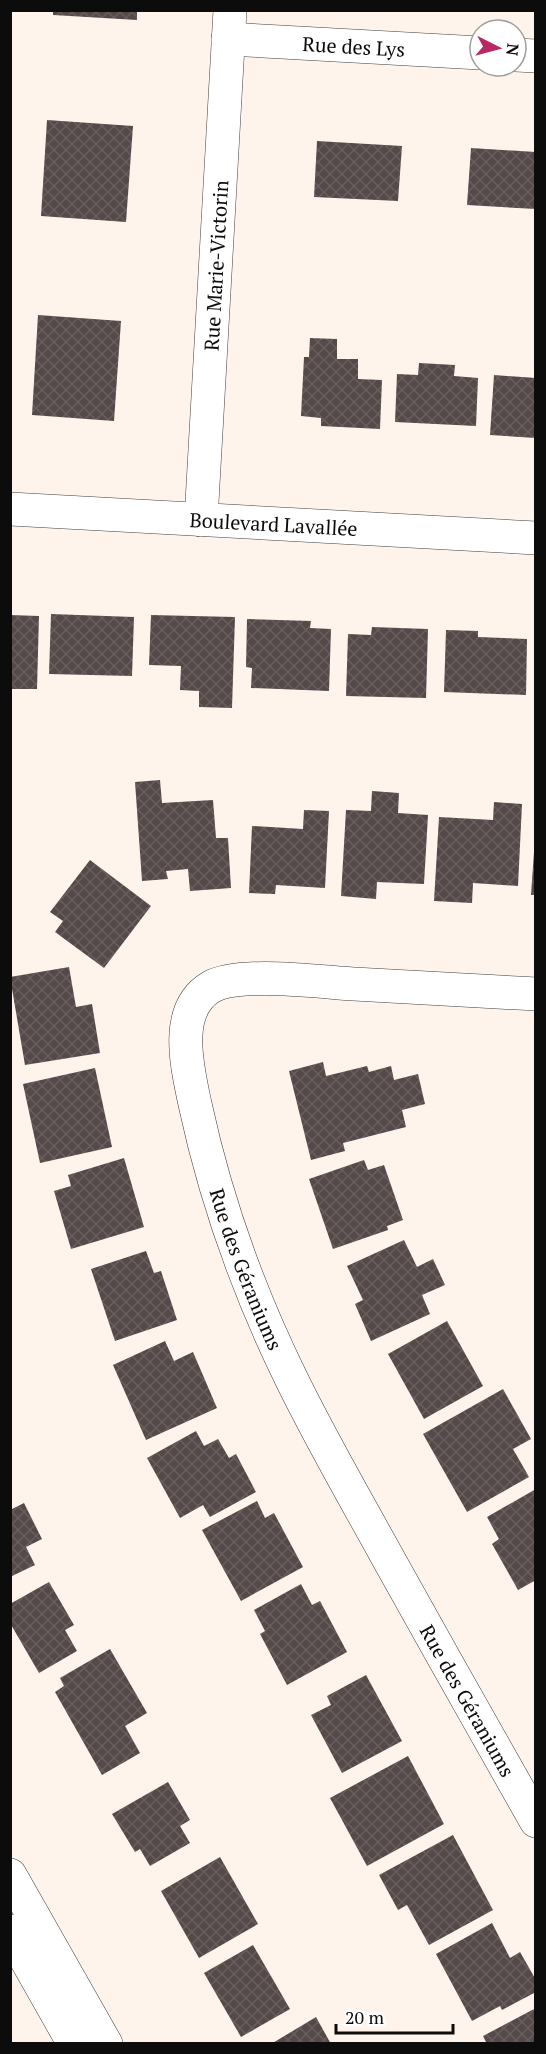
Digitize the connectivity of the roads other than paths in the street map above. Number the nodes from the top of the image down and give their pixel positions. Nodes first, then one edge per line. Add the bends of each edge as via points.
1 (229, 25) edge
2 (468, 52) edge
3 (10, 508) edge
4 (201, 520) junction
5 (536, 538) edge
6 (536, 994) edge
7 (536, 1821) edge
8 (10, 1875) edge
9 (10, 1931) edge
10 (74, 2043) edge
11 (106, 2043) edge

1 - 2 street, Rue des Lys
1 - 4 street, Rue Marie-Victorin
3 - 4 street, Boulevard Lavallée
4 - 5 street, Boulevard Lavallée
6 - 7 street, Rue des Géraniums via 233,981 210,988 196,1002 185,1047 214,1178 281,1358 328,1451
8 - 11 street
9 - 10 street

